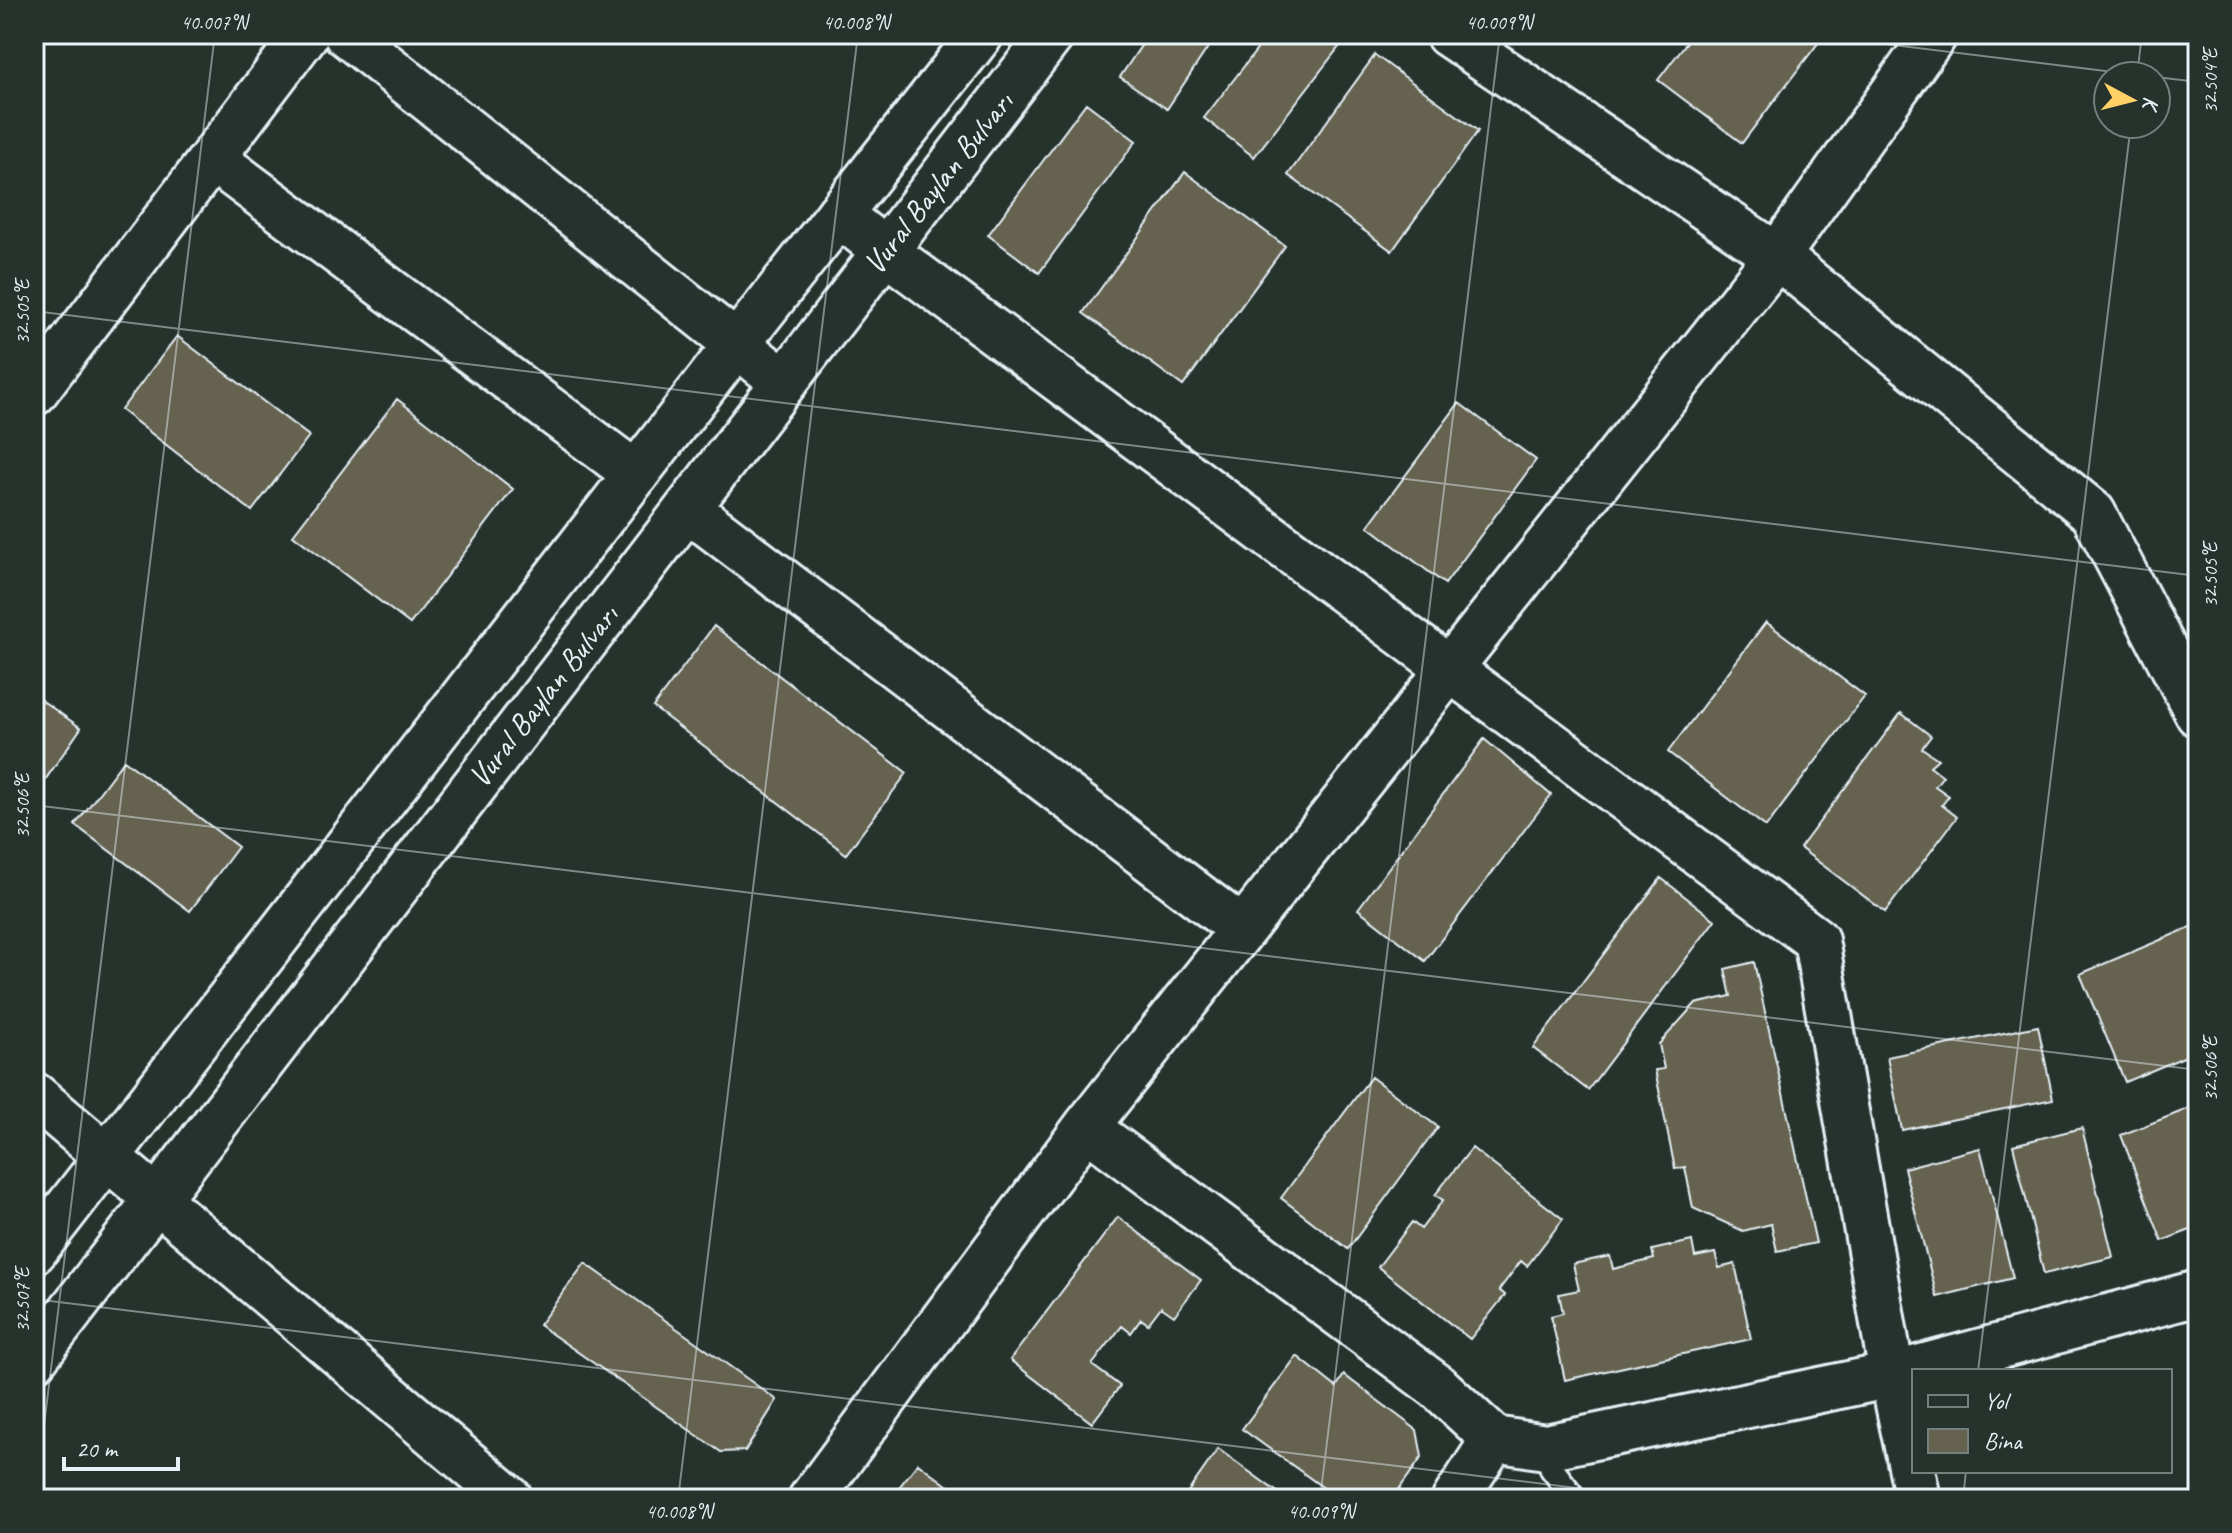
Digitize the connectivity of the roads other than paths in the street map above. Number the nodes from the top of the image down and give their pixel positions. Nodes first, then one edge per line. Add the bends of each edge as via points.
1 (306, 34) edge
2 (346, 34) edge
3 (981, 34) edge
4 (1052, 34) edge
5 (1448, 34) edge
6 (1935, 34) edge
7 (213, 159) junction
8 (839, 214) junction
9 (885, 251) junction
10 (1777, 256) junction
11 (736, 345) junction
12 (784, 382) junction
13 (34, 392) edge
14 (636, 474) junction
15 (688, 509) junction
16 (1448, 669) junction
17 (2197, 709) edge
18 (1242, 929) junction
19 (34, 1095) edge
20 (1086, 1127) junction
21 (107, 1154) junction
22 (158, 1198) junction
23 (34, 1251) edge
24 (2198, 1293) edge
25 (34, 1359) edge
26 (1914, 1369) edge
27 (1912, 1370) edge
28 (1892, 1375) junction
29 (1494, 1439) junction
30 (1546, 1447) junction
31 (1912, 1470) edge
32 (1913, 1473) edge
33 (510, 1499) edge
34 (811, 1499) edge
35 (1455, 1499) edge
36 (1575, 1499) edge
37 (1918, 1499) edge

1 - 7 street
2 - 11 street
3 - 8 street, Vural Baylan Bulvarı
4 - 9 street, Vural Baylan Bulvarı
5 - 10 street
6 - 10 street
7 - 13 street
7 - 14 street
8 - 9 street
8 - 11 street, Vural Baylan Bulvarı
9 - 12 street, Vural Baylan Bulvarı
9 - 16 street
10 - 16 street
10 - 17 street via 2093,513
11 - 12 street
11 - 14 street, Vural Baylan Bulvarı
12 - 15 street, Vural Baylan Bulvarı
14 - 21 street, Vural Baylan Bulvarı
15 - 18 street
15 - 22 street, Vural Baylan Bulvarı
16 - 18 street
16 - 28 street via 1816,940
18 - 20 street
19 - 21 street
20 - 29 street via 1438,1387
20 - 34 street
21 - 22 street
21 - 23 street, Vural Baylan Bulvarı
22 - 25 street, Vural Baylan Bulvarı
22 - 33 street
24 - 26 street
27 - 28 street
28 - 30 street
28 - 31 street
29 - 30 street
29 - 35 street
30 - 36 lane via 1552,1469
32 - 37 street

